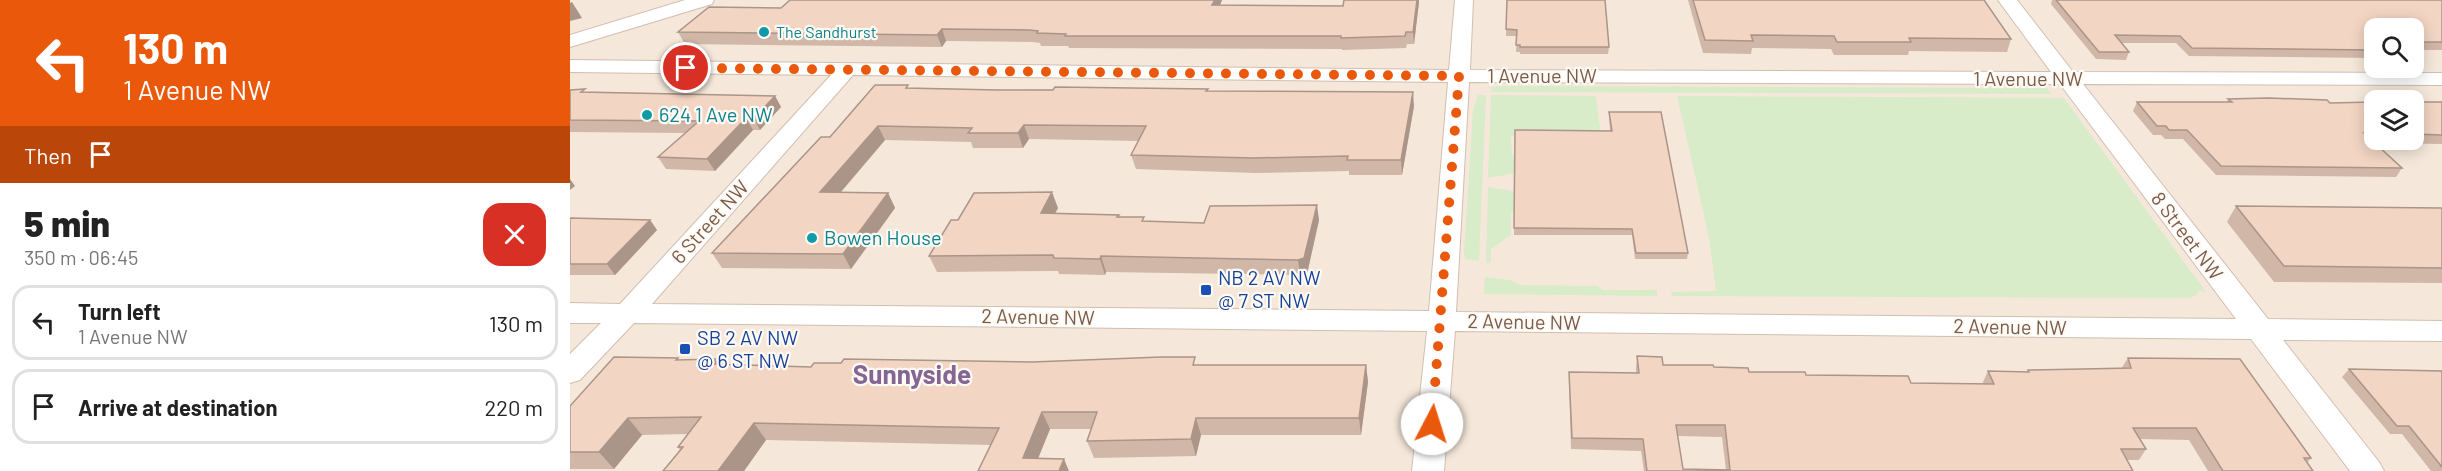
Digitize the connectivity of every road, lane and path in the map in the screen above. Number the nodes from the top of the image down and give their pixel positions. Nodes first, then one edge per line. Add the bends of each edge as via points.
1 (705, 0) edge
2 (1464, 0) edge
3 (2007, 0) edge
4 (570, 41) edge
5 (570, 66) edge
6 (847, 70) junction
7 (1459, 76) junction
8 (2067, 79) junction
9 (2442, 80) edge
10 (570, 313) edge
11 (628, 313) junction
12 (1442, 321) junction
13 (2260, 330) junction
14 (2442, 331) edge
15 (570, 372) edge
16 (1428, 471) edge
17 (2368, 471) edge

1 - 4 street
2 - 7 street
3 - 8 street, 8 Street NW
5 - 6 street, 1 Avenue NW
6 - 7 street, 1 Avenue NW
6 - 11 street, 6 Street NW
7 - 8 street, 1 Avenue NW
7 - 12 street
8 - 9 street, 1 Avenue NW
8 - 13 street, 8 Street NW
10 - 11 street, 2 Avenue NW
11 - 12 street, 2 Avenue NW
11 - 15 street, 6 Street NW
12 - 13 street, 2 Avenue NW
12 - 16 street
13 - 14 street, 2 Avenue NW
13 - 17 street, 8 Street NW

